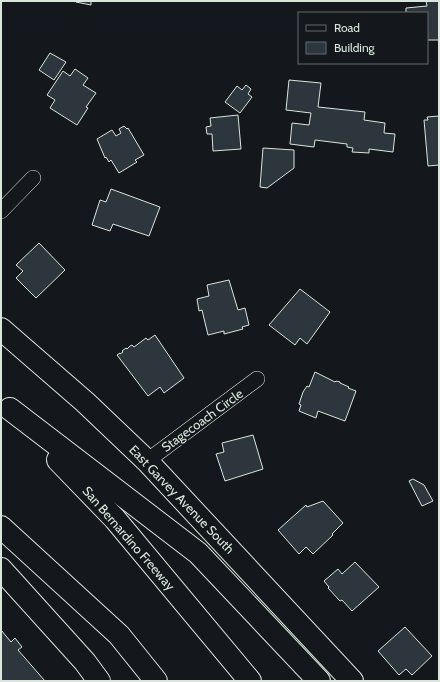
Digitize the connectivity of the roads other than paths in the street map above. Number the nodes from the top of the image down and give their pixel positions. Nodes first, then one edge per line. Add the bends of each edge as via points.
1 (33, 178) dead end
2 (1, 211) edge
3 (1, 329) edge
4 (257, 380) dead end
5 (5, 406) edge
6 (147, 461) junction
7 (1, 526) edge
8 (1, 569) edge
9 (99, 681) edge
10 (156, 681) edge
11 (250, 681) edge
12 (319, 681) edge
13 (352, 681) edge

1 - 2 street
3 - 6 main road, East Garvey Avenue South via 74,392
4 - 6 street, Stagecoach Circle
5 - 11 main road, San Bernardino Freeway via 115,519
5 - 12 main road via 198,553
6 - 13 main road, East Garvey Avenue South
7 - 10 main road via 119,635
8 - 9 main road

